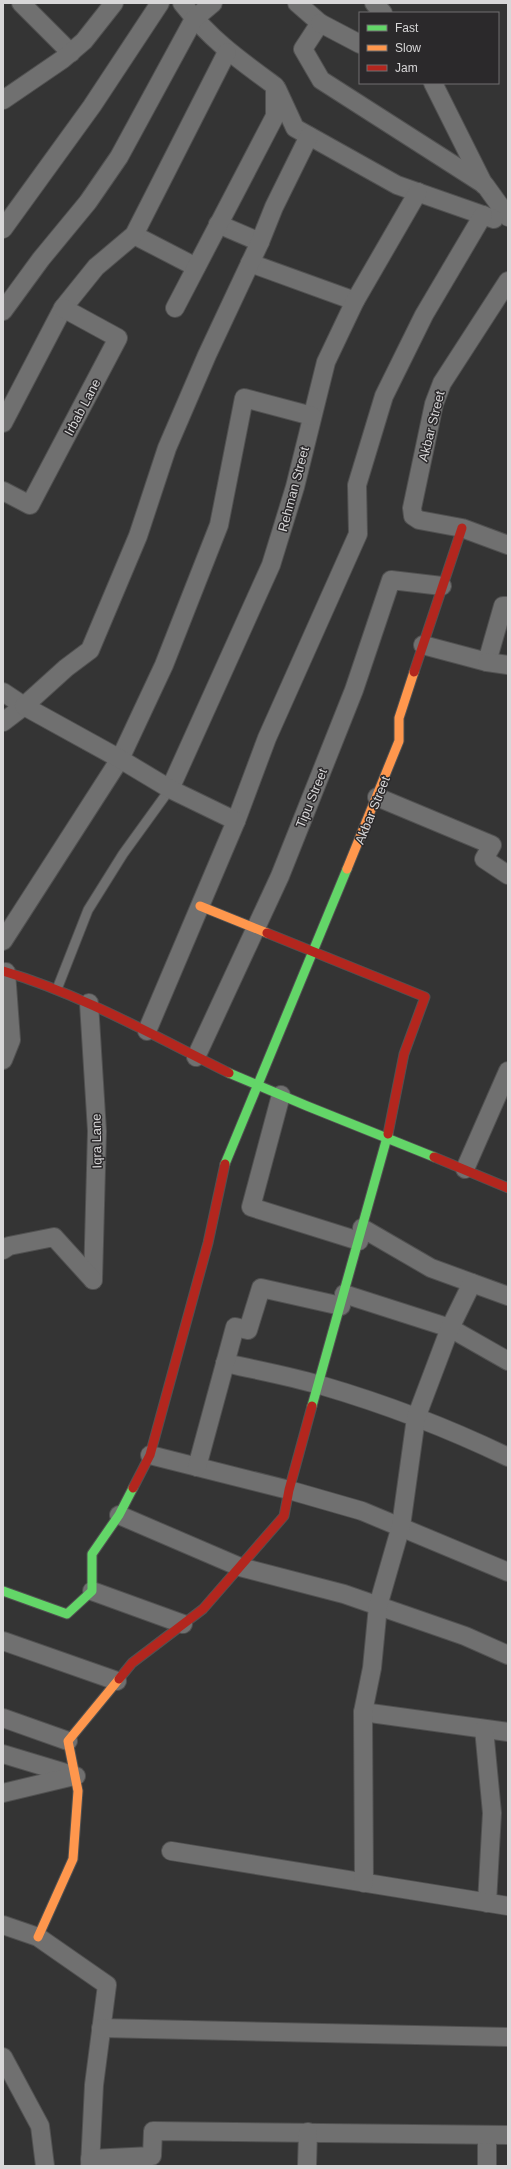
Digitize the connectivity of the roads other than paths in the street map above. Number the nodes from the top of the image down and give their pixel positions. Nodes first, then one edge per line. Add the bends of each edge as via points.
1 (20, 3) edge
2 (114, 3) edge
3 (160, 3) edge
4 (182, 3) edge
5 (213, 3) edge
6 (297, 3) edge
7 (374, 3) edge
8 (382, 12) edge
9 (194, 19) junction
10 (320, 23) junction
11 (359, 43) edge
12 (71, 52) junction
13 (227, 52) junction
14 (434, 84) edge
15 (275, 86) junction
16 (3, 100) edge
17 (309, 136) junction
18 (485, 185) junction
19 (418, 192) junction
20 (483, 215) junction
21 (508, 217) edge
22 (218, 224) junction
23 (508, 224) edge
24 (3, 229) edge
25 (134, 235) junction
26 (260, 242) junction
27 (250, 263) junction
28 (196, 267) junction
29 (508, 281) edge
30 (356, 301) junction
31 (63, 308) junction
32 (175, 308) dead end
33 (3, 311) edge
34 (312, 416) junction
35 (3, 423) edge
36 (3, 491) edge
37 (462, 528) junction
38 (508, 545) edge
39 (442, 586) junction
40 (508, 606) edge
41 (423, 645) junction
42 (487, 662) junction
43 (508, 664) edge
44 (3, 692) edge
45 (24, 706) junction
46 (3, 722) edge
47 (120, 759) junction
48 (170, 789) junction
49 (377, 797) junction
50 (236, 821) junction
51 (508, 875) edge
52 (200, 906) junction
53 (256, 928) junction
54 (3, 940) edge
55 (313, 952) junction
56 (5, 972) edge
57 (56, 989) junction
58 (89, 1003) junction
59 (147, 1031) junction
60 (196, 1057) junction
61 (3, 1060) edge
62 (508, 1071) edge
63 (256, 1084) junction
64 (281, 1095) junction
65 (387, 1137) junction
66 (465, 1169) junction
67 (508, 1188) edge
68 (360, 1235) junction
69 (3, 1250) edge
70 (472, 1283) junction
71 (508, 1296) edge
72 (342, 1300) junction
73 (450, 1328) junction
74 (508, 1361) edge
75 (225, 1363) junction
76 (319, 1385) junction
77 (416, 1418) junction
78 (150, 1455) junction
79 (508, 1457) edge
80 (197, 1467) junction
81 (289, 1490) junction
82 (119, 1514) junction
83 (401, 1526) junction
84 (240, 1567) junction
85 (508, 1572) edge
86 (92, 1590) junction
87 (3, 1592) edge
88 (378, 1606) junction
89 (183, 1624) junction
90 (3, 1641) edge
91 (508, 1654) edge
92 (117, 1681) junction
93 (363, 1712) junction
94 (3, 1718) edge
95 (484, 1729) junction
96 (508, 1732) edge
97 (68, 1741) junction
98 (3, 1754) edge
99 (76, 1776) junction
100 (3, 1793) edge
101 (171, 1851) dead end
102 (364, 1883) junction
103 (487, 1903) junction
104 (508, 1906) edge
105 (3, 1925) edge
106 (38, 1937) junction
107 (101, 2028) junction
108 (508, 2036) edge
109 (3, 2057) edge
110 (308, 2132) junction
111 (487, 2135) junction
112 (508, 2135) edge
113 (90, 2162) edge
114 (45, 2166) edge
115 (307, 2166) edge
116 (487, 2166) edge

1 - 12 street
2 - 12 street via 84,41
3 - 24 street via 92,106
4 - 9 street
5 - 9 street
6 - 10 street
7 - 8 street
9 - 13 street
9 - 33 street via 119,157 88,202 41,259
10 - 11 street
10 - 18 street via 303,49 321,80
12 - 16 street
13 - 15 street
13 - 25 street
14 - 18 street
15 - 17 street via 295,128
15 - 22 street via 275,116
17 - 19 street via 397,185
17 - 26 street
18 - 21 street
19 - 20 street
19 - 30 street, Rehman Street
20 - 23 street
20 - 50 street via 424,315 384,396 357,485 358,534 267,738
22 - 26 street
22 - 28 street
25 - 28 street
25 - 31 street via 96,267
26 - 27 street
27 - 30 street
27 - 45 street via 167,448 138,536 90,650
28 - 32 street
29 - 37 street, Akbar Street via 442,383 434,404 412,508 413,516 419,520
30 - 34 street, Rehman Street via 326,362
31 - 35 street
31 - 36 street, Irbab Lane via 118,338 30,505
34 - 47 street via 244,398 219,525 164,665
34 - 48 street, Rehman Street via 295,487 271,566
37 - 38 street, Akbar Street
37 - 39 street, Akbar Street
39 - 41 street, Akbar Street
39 - 53 street, Tipu Street via 391,580 351,697 280,876
40 - 42 street via 503,606
41 - 42 street
41 - 49 street, Akbar Street via 399,718 399,741
42 - 43 street
44 - 45 street
45 - 46 street
45 - 47 street
47 - 48 street
47 - 54 street
48 - 50 street
48 - 57 lane via 123,854 88,910
49 - 51 street via 492,845 484,859
49 - 55 street, Akbar Street
50 - 52 street
52 - 53 street
52 - 59 street
53 - 55 street
53 - 60 street, Tipu Street
55 - 63 street, Akbar Street
55 - 65 street via 425,997 404,1054
56 - 57 street
56 - 61 street via 11,1040
57 - 58 street
58 - 59 street
58 - 69 street, Iqra Lane via 97,1131 93,1280 54,1237 9,1246
59 - 60 street
60 - 63 street
62 - 66 street
63 - 64 street
63 - 78 street, Akbar Street via 227,1157 208,1243
64 - 65 street
64 - 68 street via 251,1207
65 - 66 street
65 - 68 street
66 - 67 street
68 - 70 street via 431,1268
68 - 72 street
70 - 71 street
70 - 73 street
72 - 73 street
72 - 75 street via 261,1288 248,1330 235,1327
72 - 76 street
73 - 74 street
73 - 77 street
75 - 76 street
75 - 80 street
76 - 77 street
76 - 81 street
77 - 79 street via 466,1437
77 - 83 street
78 - 80 street
78 - 82 street, Akbar Street
80 - 81 street
81 - 83 street via 362,1511
81 - 84 street via 284,1516
82 - 84 street
82 - 86 street, Akbar Street via 92,1554
83 - 85 street
83 - 88 street
84 - 88 street via 344,1594
84 - 89 street via 203,1609
86 - 87 street via 67,1614
86 - 89 street
88 - 91 street
88 - 93 street via 372,1668
89 - 92 street via 132,1663
90 - 92 street
92 - 97 street
93 - 95 street
93 - 102 street
94 - 97 street
95 - 96 street
95 - 103 street via 492,1813
97 - 99 street
98 - 99 street
99 - 100 street
99 - 106 street via 78,1791 73,1859
101 - 102 street
102 - 103 street
103 - 104 street
105 - 106 street
106 - 107 street via 107,1985
107 - 108 street
107 - 113 street via 94,2085
109 - 114 street via 40,2126
110 - 111 street
110 - 113 street via 153,2131 152,2156
110 - 115 street
111 - 112 street
111 - 116 street

